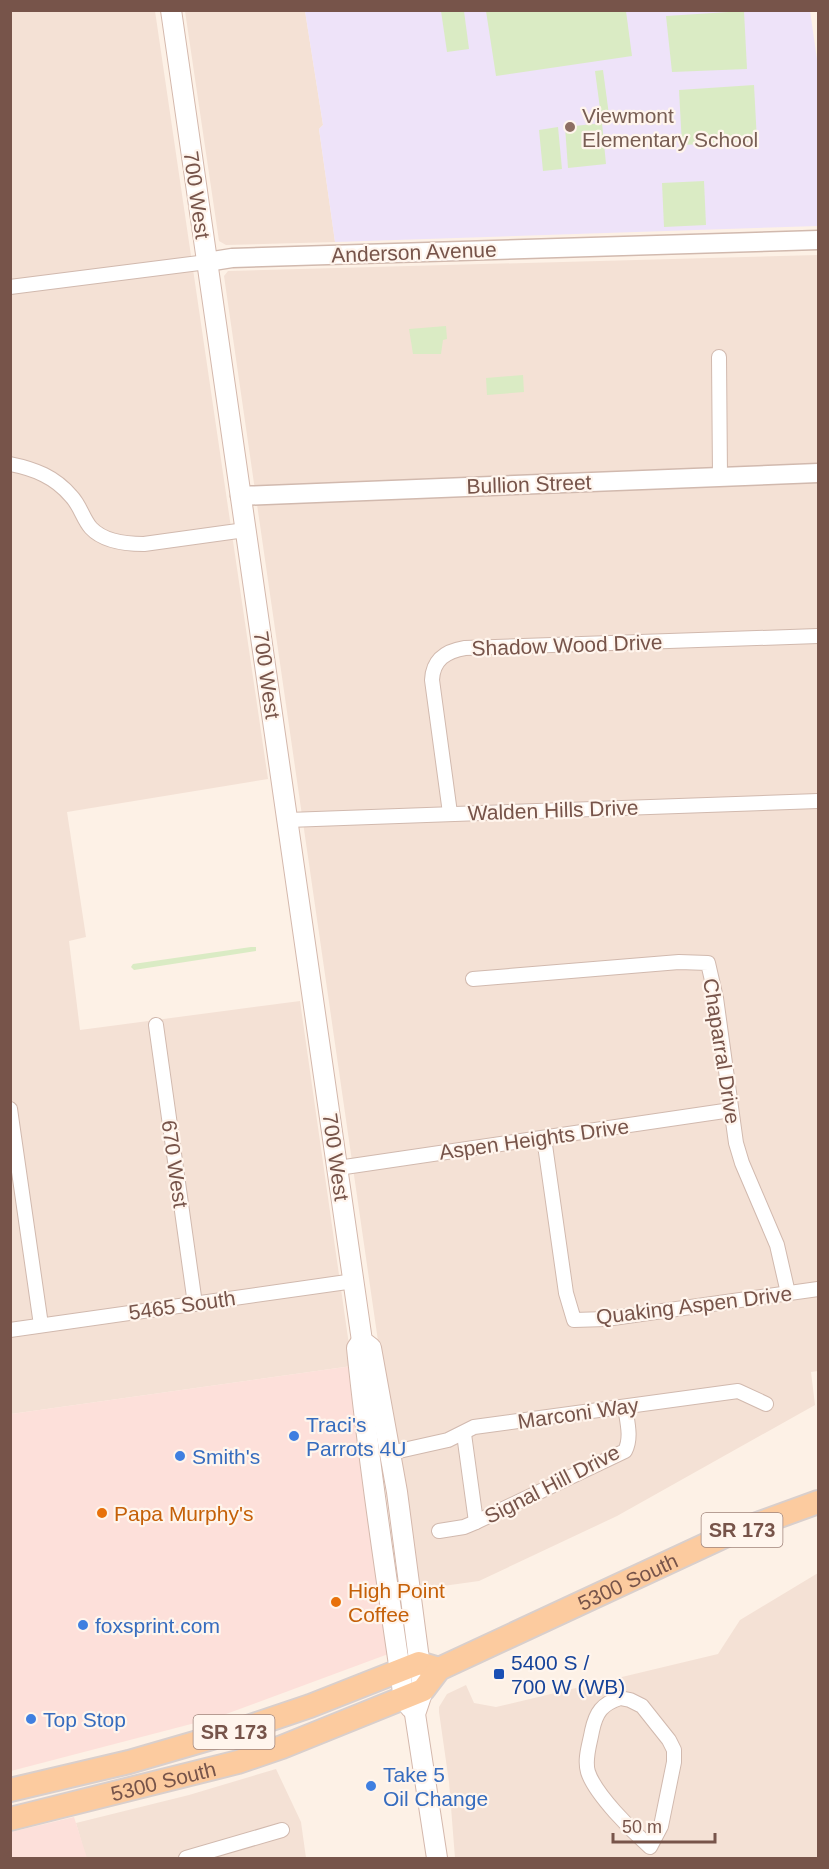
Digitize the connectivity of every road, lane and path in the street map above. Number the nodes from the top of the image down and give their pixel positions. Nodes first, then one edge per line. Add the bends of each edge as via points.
1 (171, 10) edge
2 (819, 240) edge
3 (207, 262) junction
4 (11, 282) edge
5 (719, 357) dead end
6 (10, 464) edge
7 (819, 473) edge
8 (720, 477) junction
9 (240, 496) junction
10 (245, 530) junction
11 (819, 636) edge
12 (819, 801) edge
13 (450, 813) junction
14 (288, 820) junction
15 (473, 980) dead end
16 (156, 1025) dead end
17 (10, 1109) edge
18 (731, 1110) junction
19 (544, 1138) junction
20 (338, 1168) junction
21 (354, 1281) junction
22 (819, 1289) edge
23 (788, 1293) junction
24 (195, 1304) junction
25 (41, 1325) junction
26 (10, 1330) edge
27 (362, 1341) junction
28 (766, 1404) dead end
29 (625, 1407) junction
30 (464, 1434) junction
31 (390, 1453) junction
32 (819, 1502) edge
33 (476, 1522) junction
34 (438, 1531) dead end
35 (419, 1667) junction
36 (414, 1701) junction
37 (10, 1790) edge
38 (10, 1819) edge
39 (282, 1830) dead end
40 (651, 1853) edge
41 (186, 1858) edge
42 (437, 1858) edge

1 - 3 main road, 700 West
2 - 3 street, Anderson Avenue via 231,258
3 - 4 street, Anderson Avenue
3 - 9 main road, 700 West
5 - 8 street
6 - 10 street via 45,474 60,484 91,528 113,541 144,544
7 - 8 street, Bullion Street
8 - 9 street, Bullion Street
9 - 10 main road, 700 West
10 - 14 main road, 700 West
11 - 13 street, Shadow Wood Drive via 465,648 447,653 435,666 432,680
12 - 13 street, Walden Hills Drive
13 - 14 street, Walden Hills Drive
14 - 20 main road, 700 West
15 - 18 street, Chaparral Drive via 679,962 708,963
16 - 24 street, 670 West
17 - 25 street
18 - 19 street, Aspen Heights Drive
18 - 23 street, Chaparral Drive via 742,1163 777,1245
19 - 20 street, Aspen Heights Drive
19 - 23 street, Quaking Aspen Drive via 566,1293 574,1320 606,1319
20 - 21 main road, 700 West
21 - 24 street, 5465 South
21 - 27 main road, 700 West
22 - 23 street, Quaking Aspen Drive
24 - 25 street, 5465 South
25 - 26 street, 5465 South
27 - 31 main road, 700 West via 371,1348
27 - 35 main road, 700 West via 357,1348 363,1401
28 - 29 street, Marconi Way via 738,1390
29 - 30 street, Marconi Way via 474,1427
29 - 33 street, Signal Hill Drive via 629,1444 625,1451
30 - 31 street, Marconi Way
30 - 33 street
31 - 35 main road, 700 West
32 - 35 main road, 5300 South / SR 173 via 727,1535
33 - 34 street, Signal Hill Drive
35 - 36 main road, 5300 South / SR 173
35 - 36 main road
35 - 37 main road, 5300 South / SR 173 via 236,1731
36 - 38 main road, 5300 South / SR 173 via 238,1762
36 - 42 main road
39 - 41 street
40 - 40 street via 588,1772 595,1715 620,1698 642,1706 674,1750 675,1762 661,1826

